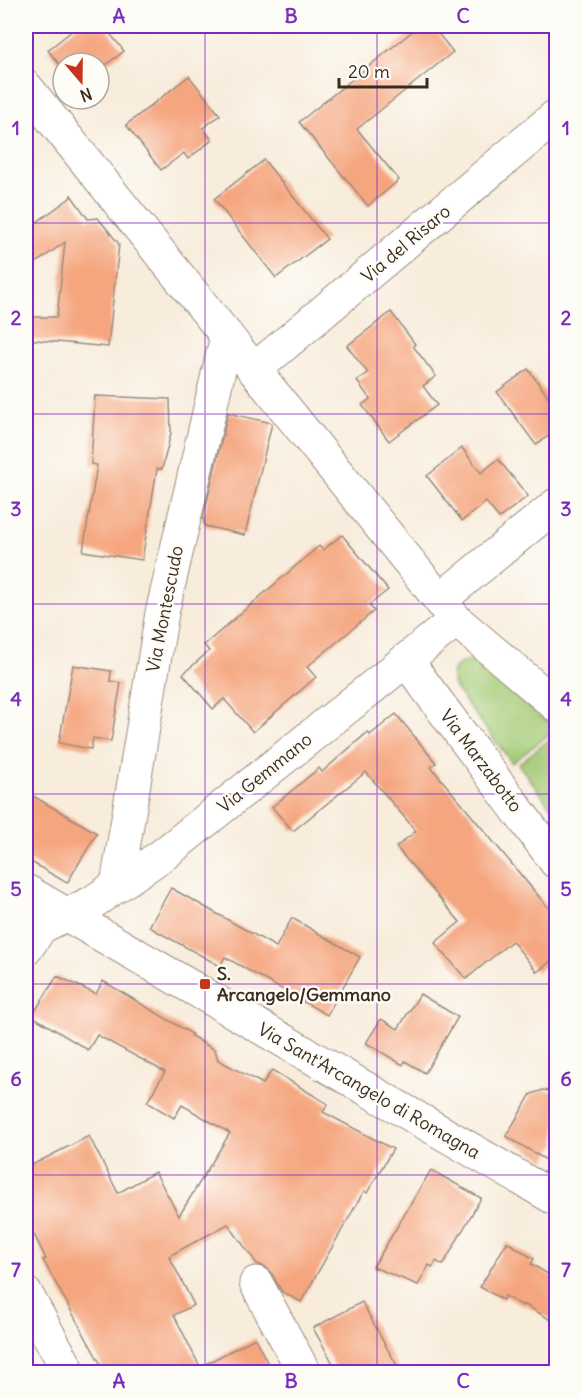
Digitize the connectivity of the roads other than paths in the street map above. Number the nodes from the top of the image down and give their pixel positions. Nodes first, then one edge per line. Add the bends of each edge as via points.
1 (26, 87) edge
2 (556, 116) edge
3 (227, 336) junction
4 (254, 370) junction
5 (556, 505) edge
6 (448, 610) junction
7 (405, 660) junction
8 (556, 705) edge
9 (556, 862) edge
10 (117, 885) junction
11 (26, 891) edge
12 (66, 915) junction
13 (26, 949) edge
14 (556, 1199) edge
15 (256, 1283) dead end
16 (26, 1294) edge
17 (69, 1372) edge
18 (304, 1372) edge

1 - 3 street
2 - 4 street, Via del Risaro
3 - 4 street
3 - 10 street, Via Montescudo via 162,613
4 - 6 street
5 - 6 street
6 - 7 street, Via Gemmano
6 - 8 street
7 - 9 street, Via Marzabotto
7 - 10 street, Via Gemmano via 164,854
10 - 12 street, Via Gemmano
11 - 12 street, Via Sant'Arcangelo di Romagna
12 - 13 street, Via Gemmano via 41,927
12 - 14 street, Via Sant'Arcangelo di Romagna
15 - 18 street
16 - 17 street

